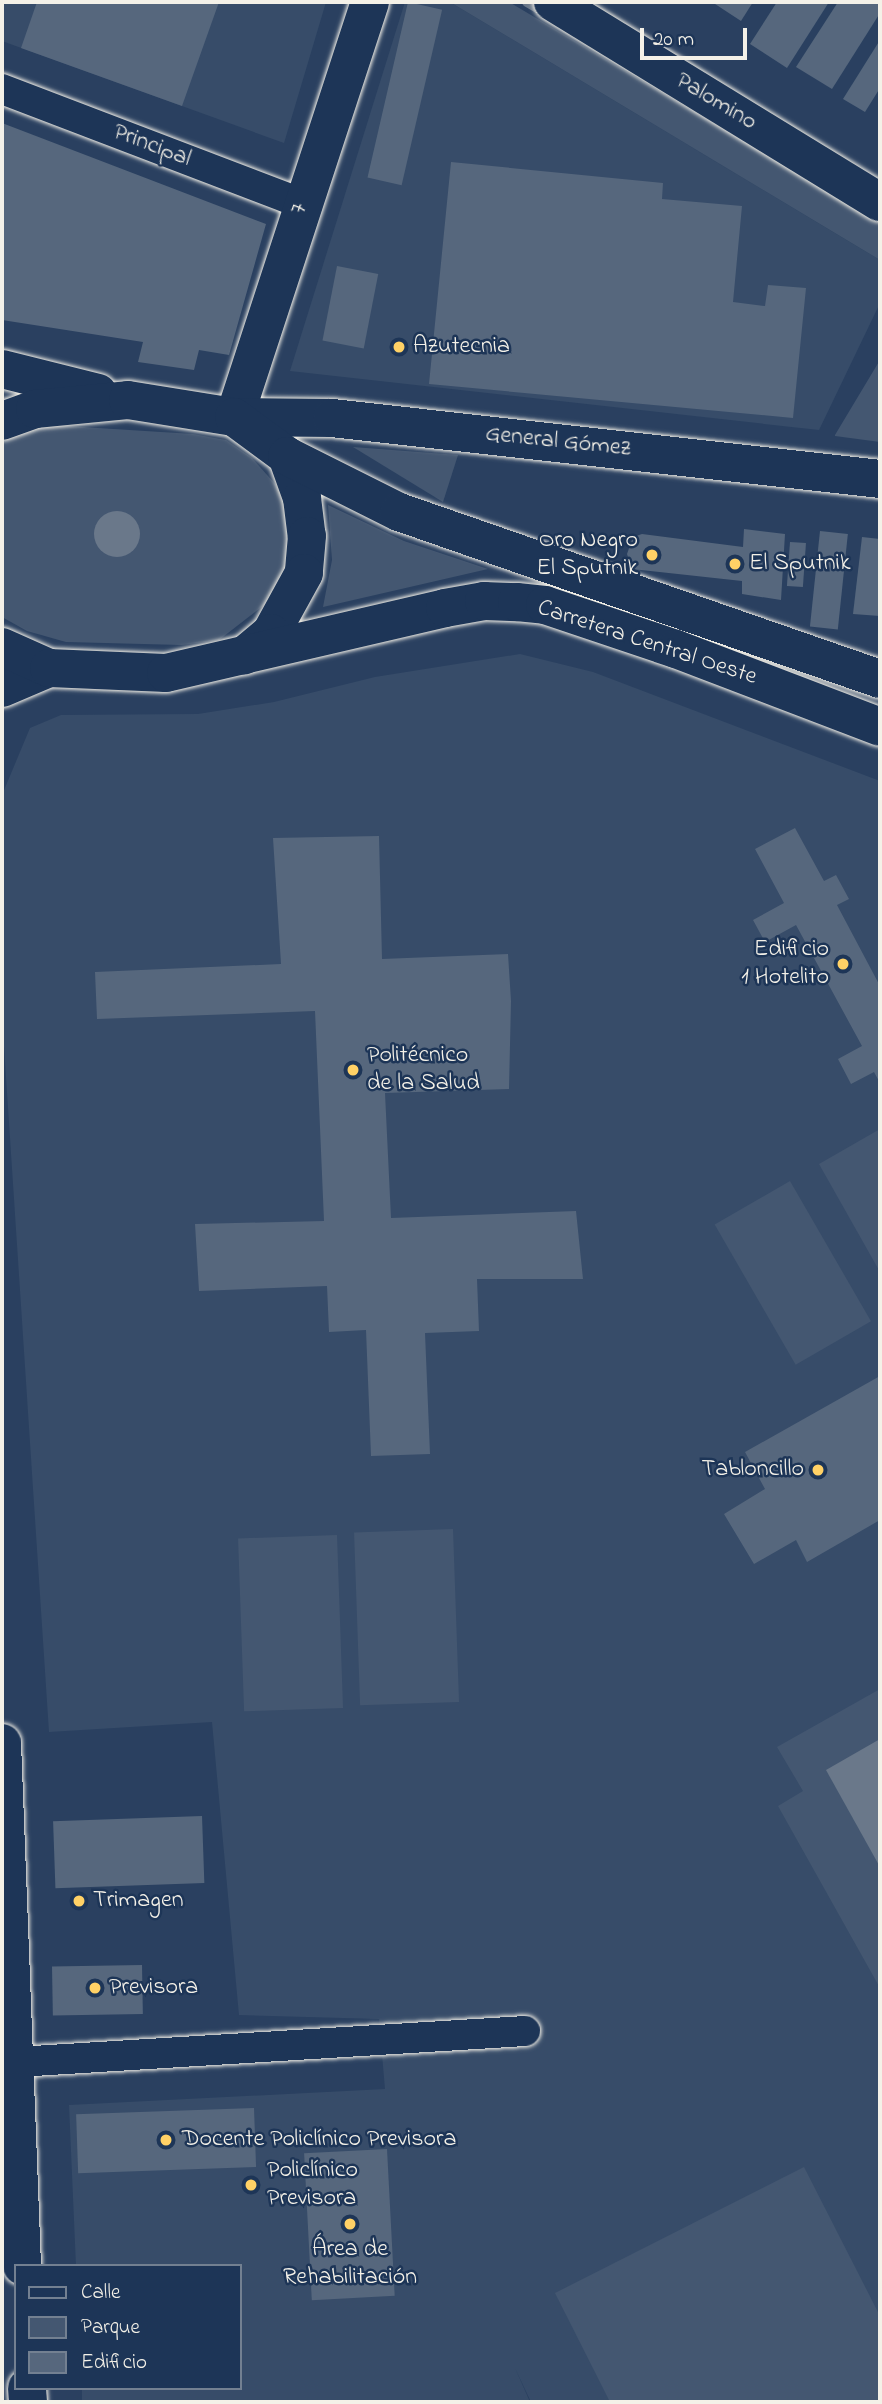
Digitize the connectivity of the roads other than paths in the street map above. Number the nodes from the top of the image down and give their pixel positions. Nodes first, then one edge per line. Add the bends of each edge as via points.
1 (370, 2) edge
2 (553, 2) edge
3 (2, 89) edge
4 (880, 202) edge
5 (301, 203) junction
6 (2, 369) edge
7 (128, 400) junction
8 (234, 417) junction
9 (2, 421) edge
10 (288, 456) junction
11 (880, 479) edge
12 (2, 647) edge
13 (243, 656) junction
14 (49, 668) junction
15 (880, 679) edge
16 (2, 688) edge
17 (880, 727) edge
18 (2, 1743) edge
19 (525, 2031) dead end
20 (17, 2062) junction
21 (10, 2188) edge
22 (22, 2264) edge

1 - 5 main road, 7
2 - 4 main road, Palomino
3 - 5 street, Principal
5 - 8 main road, 7
6 - 7 main road
7 - 8 main road, General Gómez
7 - 9 main road via 35,409
8 - 10 main road, Carretera Central Oeste
8 - 11 main road, General Gómez via 332,418
10 - 13 main road via 302,498 307,536 304,573 271,633
10 - 15 main road, Carretera Central Oeste via 400,512
12 - 14 main road
13 - 14 main road, Carretera Central Oeste via 166,673
13 - 17 main road, Carretera Central Oeste via 471,603 517,602 545,606 676,649
14 - 16 main road
18 - 20 main road
19 - 20 street
20 - 21 main road
21 - 22 main road

